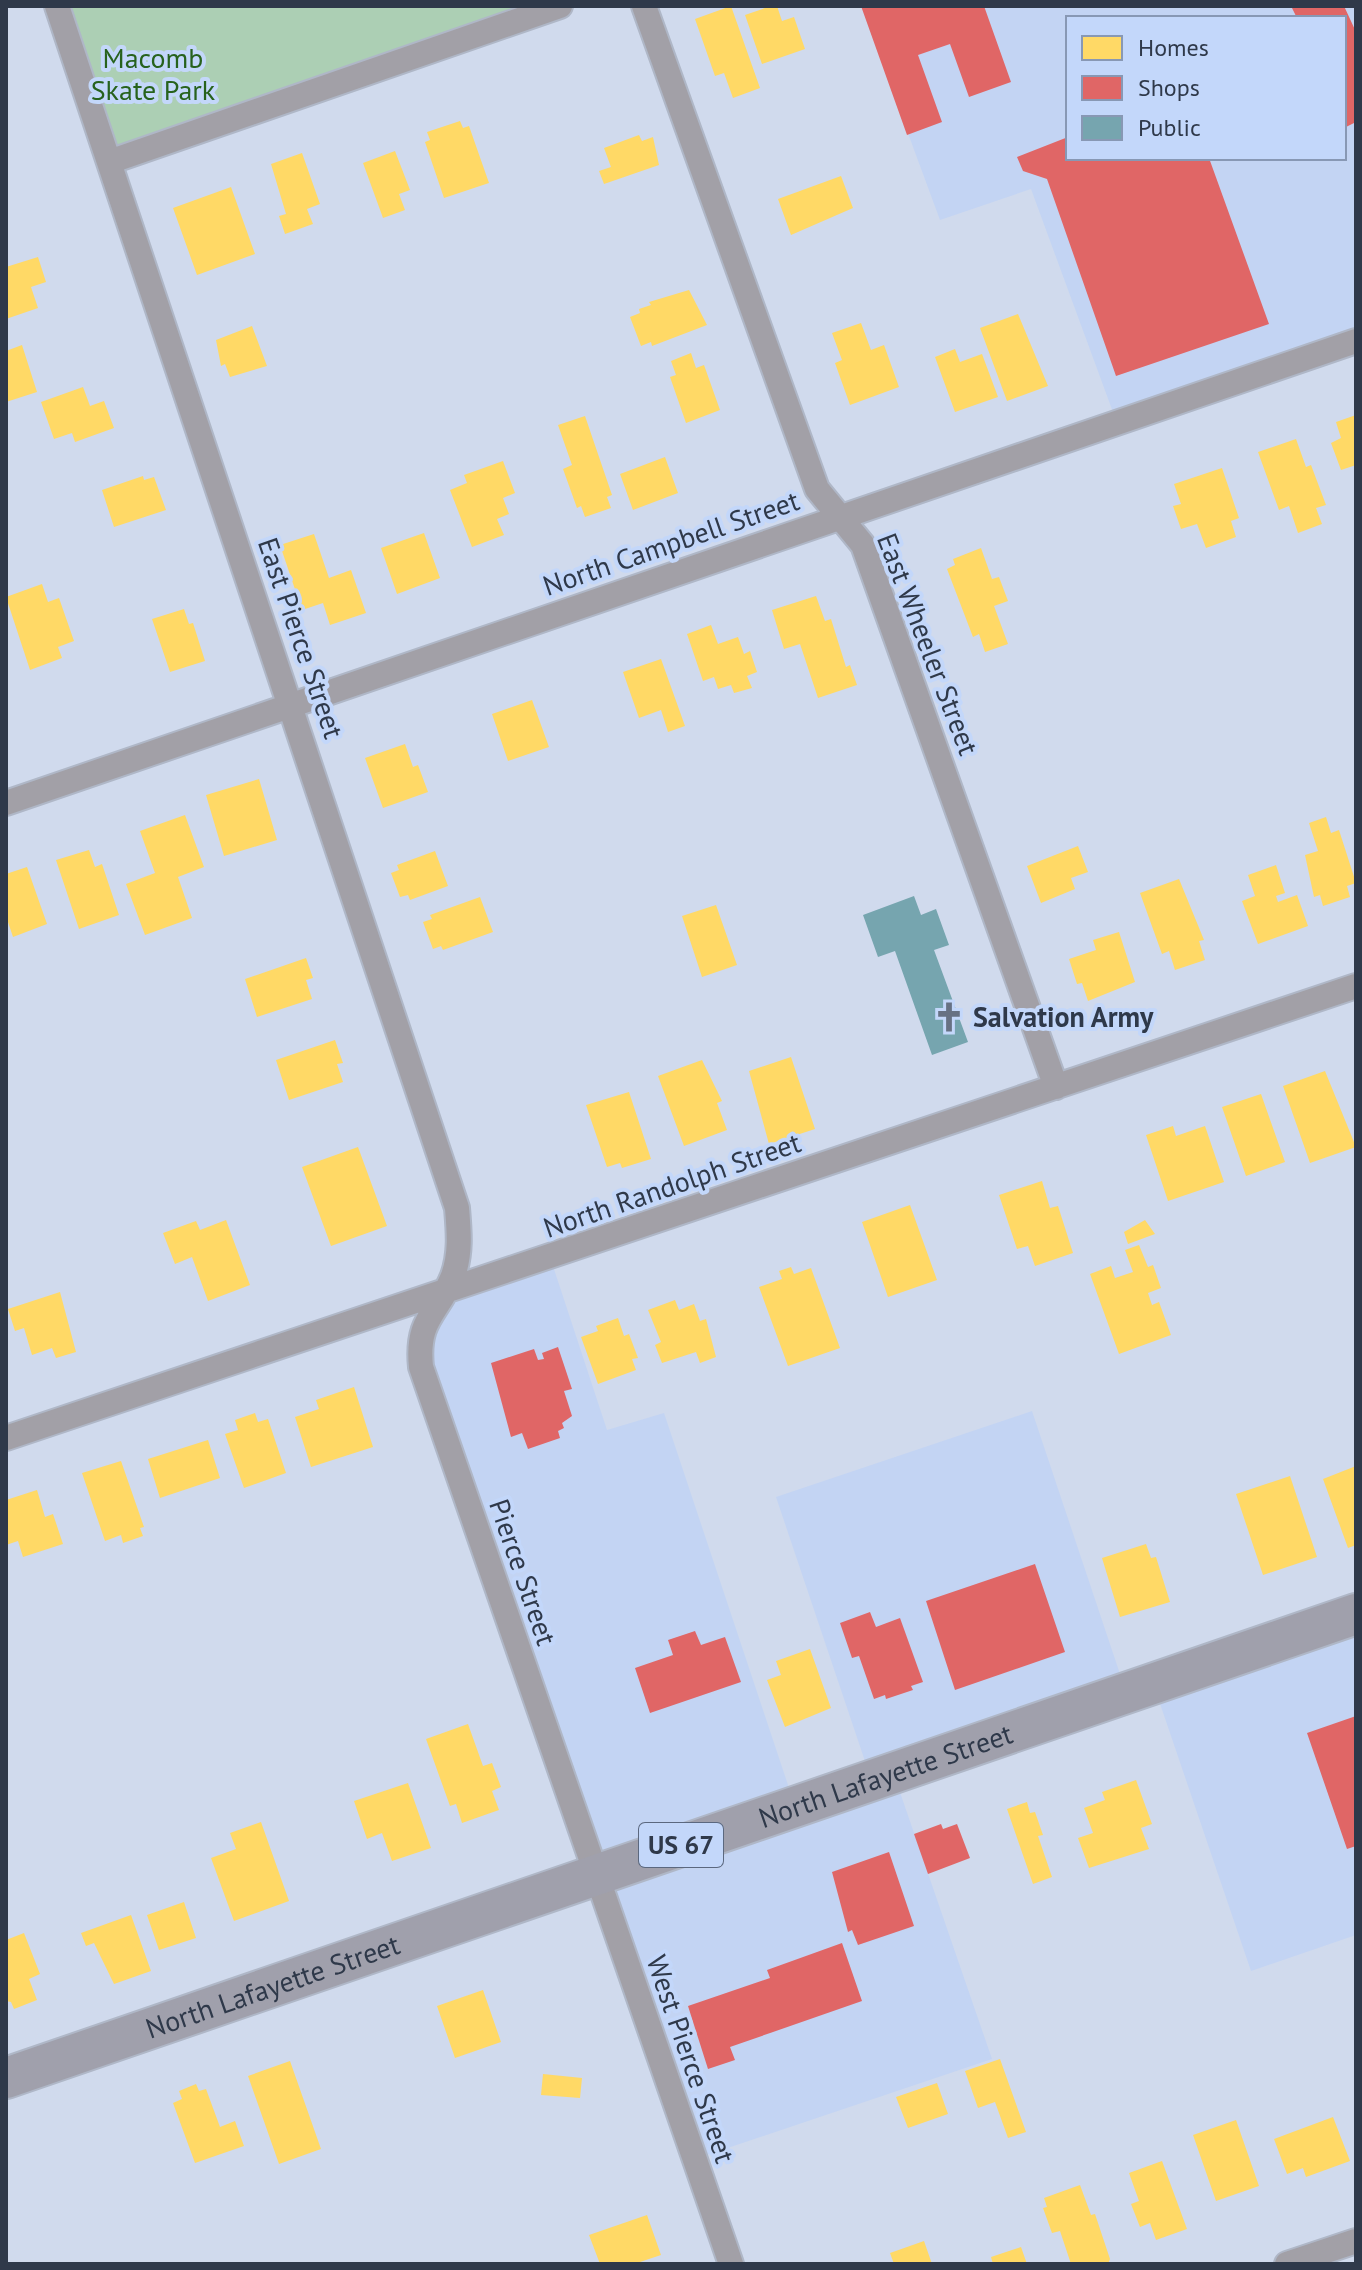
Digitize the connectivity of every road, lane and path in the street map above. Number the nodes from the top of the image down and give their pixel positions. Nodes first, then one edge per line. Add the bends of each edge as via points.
1 (57, 6) edge
2 (560, 6) edge
3 (644, 6) edge
4 (109, 162) junction
5 (1356, 341) edge
6 (841, 517) junction
7 (291, 704) junction
8 (6, 803) edge
9 (1356, 986) edge
10 (1056, 1087) junction
11 (445, 1292) junction
12 (6, 1438) edge
13 (1356, 1614) edge
14 (595, 1874) junction
15 (6, 2078) edge
16 (1356, 2241) edge
17 (731, 2264) edge
18 (1287, 2264) edge

1 - 4 street, East Pierce Street
2 - 4 street
3 - 6 street, East Wheeler Street via 817,489
4 - 7 street, East Pierce Street
5 - 6 street, North Campbell Street
6 - 7 street, North Campbell Street
6 - 10 street, East Wheeler Street via 863,545
7 - 8 street, North Campbell Street
7 - 11 street, East Pierce Street via 457,1208 458,1260
9 - 10 street, North Randolph Street
10 - 11 street, North Randolph Street
11 - 12 street, North Randolph Street
11 - 14 street, Pierce Street via 421,1334 421,1367
13 - 14 highway, North Lafayette Street / US 67
14 - 15 highway, North Lafayette Street / US 67
14 - 17 street, West Pierce Street
16 - 18 street

